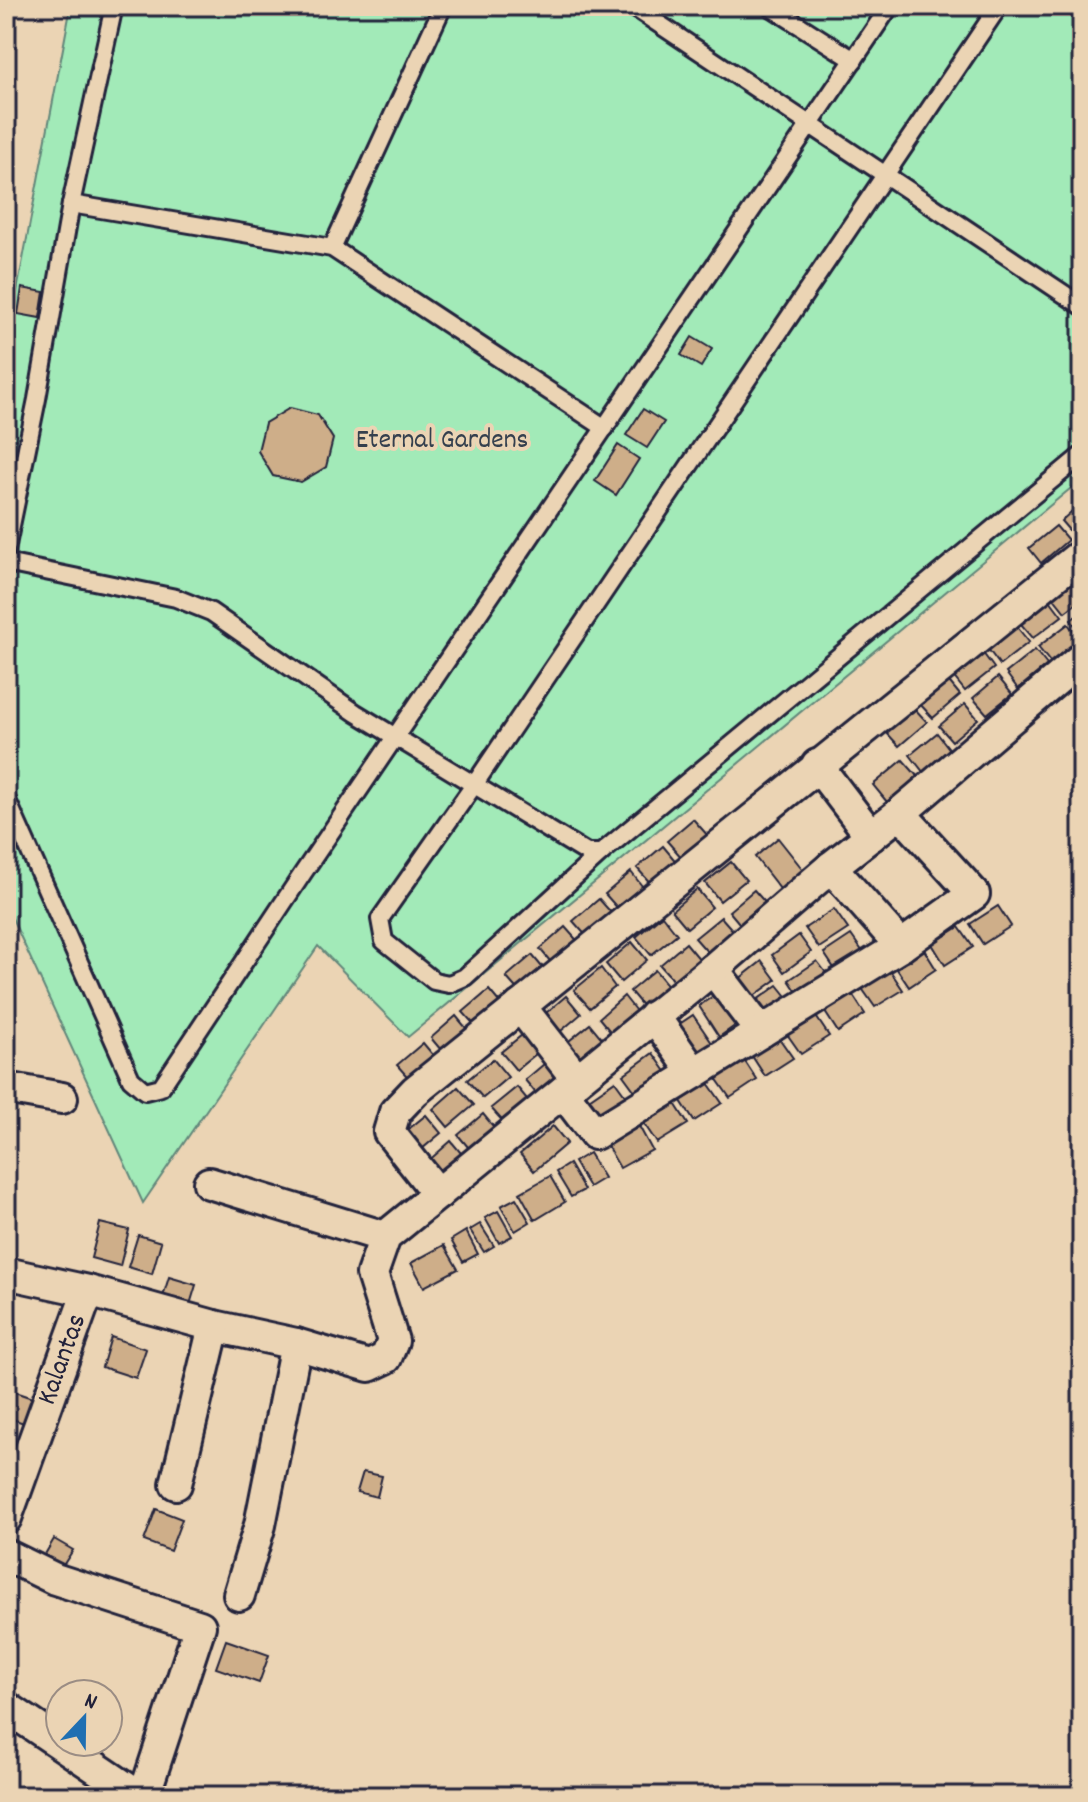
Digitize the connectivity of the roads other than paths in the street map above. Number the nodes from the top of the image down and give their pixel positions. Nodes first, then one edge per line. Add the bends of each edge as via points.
1 (114, 6) edge
2 (443, 6) edge
3 (632, 6) edge
4 (769, 6) edge
5 (890, 6) edge
6 (999, 6) edge
7 (854, 60) junction
8 (810, 125) junction
9 (884, 174) junction
10 (71, 204) junction
11 (332, 248) junction
12 (1082, 306) edge
13 (605, 428) junction
14 (1082, 455) edge
15 (6, 550) edge
16 (1080, 559) edge
17 (6, 563) edge
18 (1082, 658) edge
19 (396, 738) junction
20 (817, 765) junction
21 (474, 785) junction
22 (6, 798) edge
23 (900, 813) junction
24 (871, 836) junction
25 (601, 853) junction
26 (831, 867) junction
27 (901, 946) junction
28 (713, 969) junction
29 (520, 1006) junction
30 (654, 1016) junction
31 (761, 1032) junction
32 (694, 1073) junction
33 (569, 1085) junction
34 (6, 1088) edge
35 (62, 1098) dead end
36 (209, 1183) dead end
37 (438, 1194) junction
38 (385, 1237) junction
39 (6, 1273) edge
40 (88, 1291) junction
41 (214, 1326) junction
42 (296, 1344) junction
43 (176, 1484) dead end
44 (6, 1518) edge
45 (6, 1555) edge
46 (239, 1595) dead end
47 (6, 1707) edge
48 (141, 1796) edge

1 - 10 lane
2 - 11 lane
3 - 8 lane
4 - 7 lane
5 - 7 lane
6 - 9 lane
7 - 8 lane
8 - 9 lane
8 - 13 lane
9 - 12 lane
9 - 21 lane
10 - 11 lane
10 - 15 lane
11 - 13 lane
13 - 19 lane
14 - 25 lane
16 - 20 street
17 - 19 lane via 176,598 211,612
18 - 23 street
19 - 21 lane
19 - 22 lane via 161,1087 145,1091 131,1079
20 - 24 street
20 - 29 street
21 - 25 lane via 587,853
21 - 25 lane via 380,919 384,941 434,981 449,984 465,977
23 - 24 street
23 - 27 street via 974,894
24 - 26 street
26 - 27 street
26 - 28 street
27 - 31 street
28 - 30 street
28 - 31 street
29 - 33 street
29 - 37 street via 395,1112 389,1132
30 - 32 street
30 - 33 street
31 - 32 street
32 - 33 street via 595,1134
33 - 37 street
34 - 35 street
36 - 38 street
37 - 38 street
38 - 42 street via 372,1274 393,1341 386,1358 369,1366
39 - 40 street
40 - 41 street
40 - 44 street, Kalantas
41 - 42 street
41 - 43 street
42 - 46 street via 260,1525
45 - 48 street via 55,1579 200,1626
47 - 48 street

